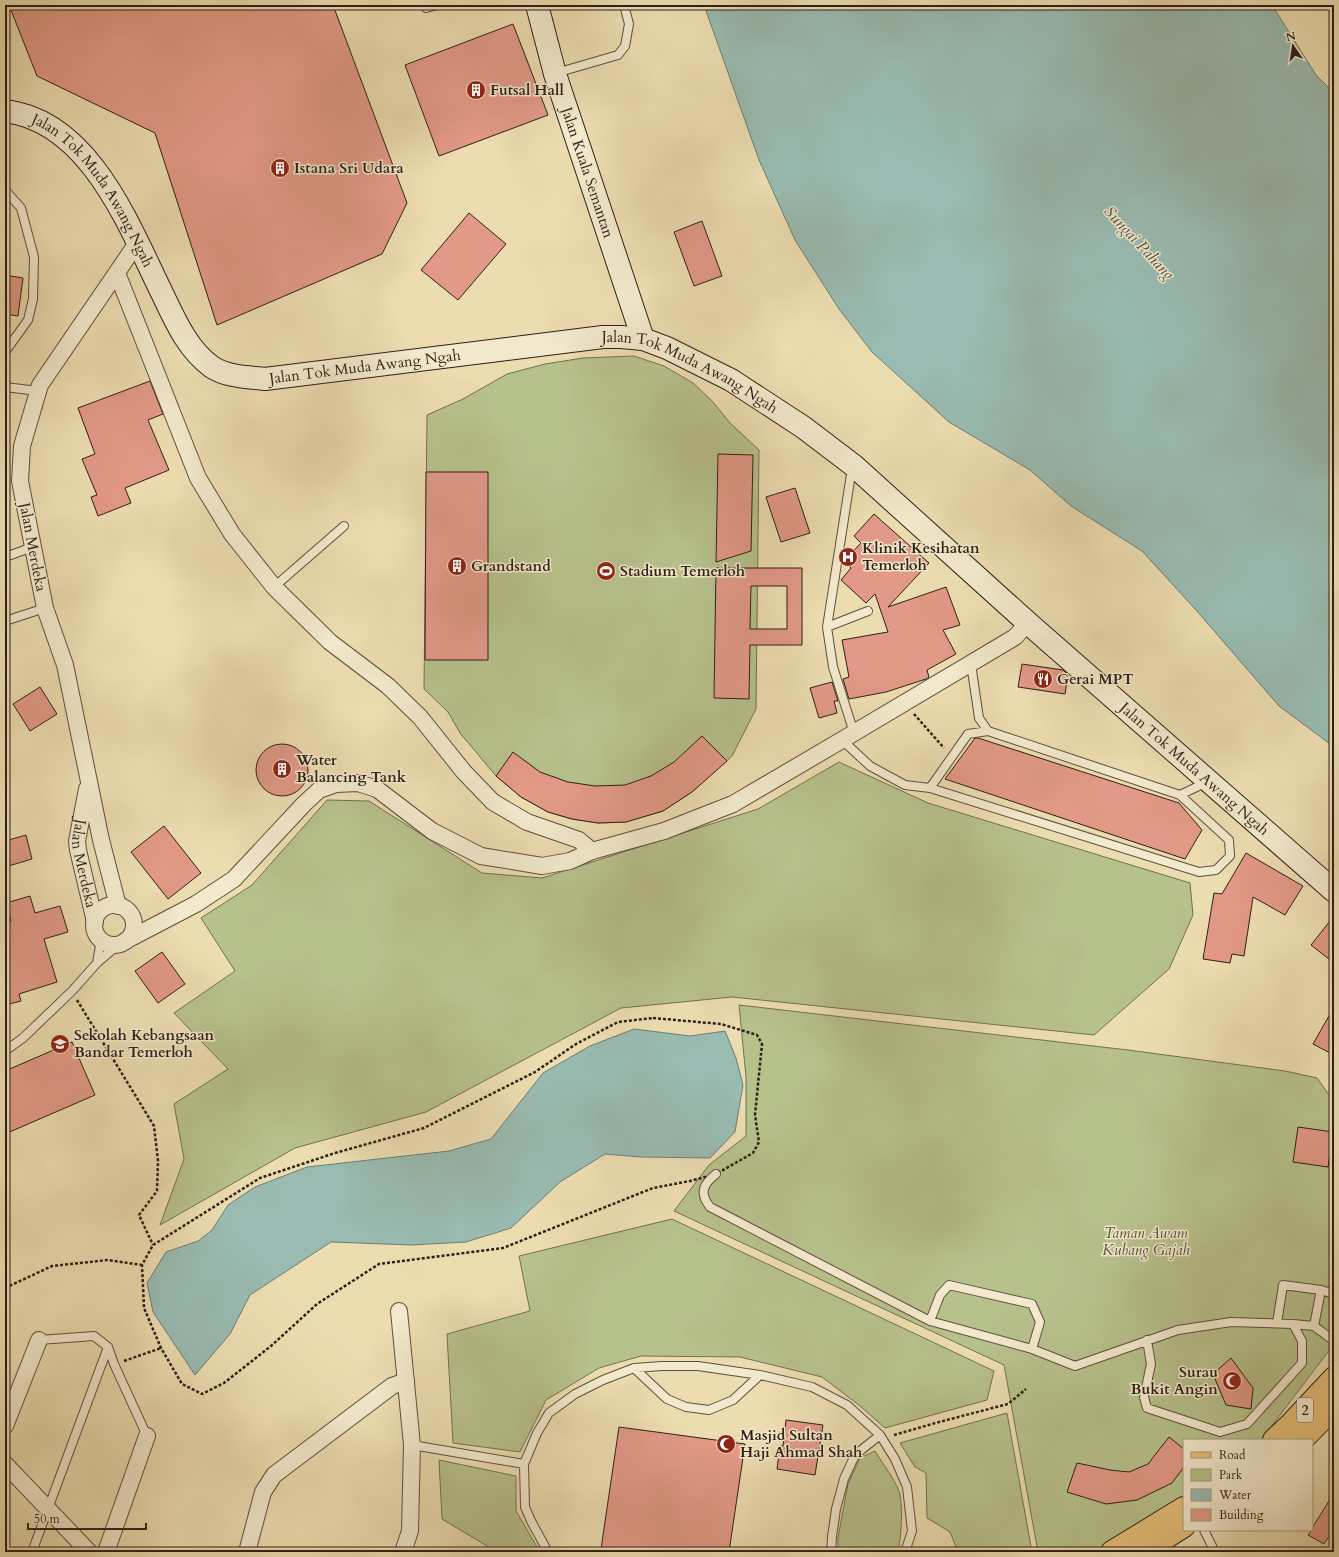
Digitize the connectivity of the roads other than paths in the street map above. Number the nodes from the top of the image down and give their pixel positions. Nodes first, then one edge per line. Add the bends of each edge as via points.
1 (425, 5) edge
2 (437, 5) edge
3 (537, 5) edge
4 (624, 5) edge
5 (555, 74) junction
6 (5, 111) edge
7 (5, 190) edge
8 (137, 243) junction
9 (117, 273) junction
10 (643, 339) junction
11 (5, 352) edge
12 (5, 387) edge
13 (38, 391) junction
14 (853, 465) junction
15 (344, 526) dead end
16 (33, 547) junction
17 (5, 557) edge
18 (274, 587) junction
19 (45, 608) junction
20 (868, 611) dead end
21 (5, 621) edge
22 (1028, 623) junction
23 (826, 627) junction
24 (970, 664) junction
25 (988, 731) junction
26 (848, 737) junction
27 (1208, 781) junction
28 (88, 782) junction
29 (930, 788) junction
30 (1180, 795) junction
31 (592, 851) junction
32 (1334, 891) edge
33 (118, 906) junction
34 (133, 918) junction
35 (163, 921) junction
36 (94, 922) junction
37 (101, 940) junction
38 (122, 943) junction
39 (97, 962) junction
40 (5, 1051) edge
41 (716, 1174) road end
42 (1321, 1290) junction
43 (1334, 1294) edge
44 (400, 1311) dead end
45 (930, 1321) junction
46 (1277, 1323) junction
47 (1293, 1324) junction
48 (1314, 1326) junction
49 (38, 1340) joint
50 (1147, 1340) junction
51 (1334, 1341) edge
52 (108, 1347) junction
53 (1032, 1349) junction
54 (634, 1368) junction
55 (760, 1375) junction
56 (1334, 1378) edge
57 (406, 1381) junction
58 (1334, 1407) edge
59 (5, 1426) edge
60 (147, 1436) joint
61 (881, 1437) junction
62 (1275, 1439) edge
63 (1303, 1439) edge
64 (412, 1445) junction
65 (5, 1464) edge
66 (524, 1464) junction
67 (1183, 1509) edge
68 (47, 1510) junction
69 (1183, 1527) edge
70 (1204, 1531) edge
71 (32, 1552) edge
72 (89, 1552) edge
73 (106, 1552) edge
74 (247, 1552) edge
75 (403, 1552) edge
76 (548, 1552) edge
77 (831, 1552) edge
78 (906, 1552) edge
79 (1112, 1552) edge
80 (1143, 1552) edge
81 (1215, 1552) edge

1 - 2 lane via 426,8
3 - 5 main road, Jalan Kuala Semantan
4 - 5 lane via 629,24 625,46 618,55
5 - 10 main road, Jalan Kuala Semantan
6 - 8 main road, Jalan Tok Muda Awang Ngah via 43,122 71,141 91,163 125,218
7 - 11 lane via 21,208 34,257 33,299 28,320
8 - 9 street, Jalan Merdeka
8 - 10 main road, Jalan Tok Muda Awang Ngah via 181,332 195,352 213,368 238,377 265,379 603,337
9 - 13 street, Jalan Merdeka
9 - 18 street via 198,478 232,534
10 - 14 main road, Jalan Tok Muda Awang Ngah via 731,380 803,427
12 - 13 lane
13 - 16 street, Jalan Merdeka via 22,446 20,481
14 - 22 main road, Jalan Tok Muda Awang Ngah
14 - 23 lane
15 - 18 lane
16 - 17 lane
16 - 19 street, Jalan Merdeka
18 - 31 street via 330,642 388,686 420,717 464,772 493,802 527,822 579,840
19 - 21 lane
19 - 28 street, Jalan Merdeka via 65,665
20 - 23 lane
22 - 24 street via 1015,637
22 - 27 main road, Jalan Tok Muda Awang Ngah
23 - 26 lane
24 - 25 lane via 979,718
24 - 26 street
25 - 29 lane via 968,734
25 - 30 lane
26 - 29 lane via 870,766 905,784
26 - 31 street via 733,804 664,831
27 - 30 lane
27 - 32 main road, Jalan Tok Muda Awang Ngah
28 - 33 street, Jalan Merdeka
28 - 36 street, Jalan Merdeka via 77,841
29 - 30 lane via 1199,872 1216,870 1230,856 1229,840
31 - 35 street via 570,861 542,866 481,856 432,831 377,789 358,783 336,784 319,790 234,879 196,904
33 - 34 street via 124,908
33 - 36 street via 103,908
34 - 35 street
34 - 38 street via 133,931
35 - 38 street
36 - 37 street
37 - 38 street via 113,945
37 - 39 lane
38 - 39 lane
39 - 40 lane via 72,991 23,1038
41 - 45 lane via 707,1181 703,1190 704,1199 710,1207
42 - 43 lane
42 - 46 lane via 1283,1285
42 - 48 lane
44 - 57 street
45 - 53 lane
45 - 53 lane via 940,1295 949,1285 1032,1304 1040,1322
46 - 47 lane
46 - 50 lane via 1231,1322 1178,1330
47 - 48 lane
47 - 50 lane via 1302,1341 1302,1363 1247,1424 1220,1432 1147,1408 1144,1397 1151,1364
48 - 51 lane
49 - 52 lane via 94,1336
49 - 59 street
50 - 53 lane via 1075,1366
52 - 60 lane
52 - 68 lane
54 - 55 lane via 698,1366
54 - 55 lane via 667,1399 686,1408 709,1410 733,1400
54 - 66 lane via 575,1394 549,1413 536,1433
55 - 61 lane via 812,1387 846,1405
56 - 62 main road, 2
57 - 64 street
57 - 74 street via 392,1386 274,1475 263,1492
58 - 63 main road, 2
60 - 73 street
61 - 77 lane via 855,1455 844,1479 836,1509
61 - 78 lane via 895,1459 907,1487 912,1531
64 - 66 lane
64 - 75 street via 410,1531
65 - 68 street
66 - 76 lane via 525,1507
67 - 79 main road
68 - 71 lane
68 - 72 street
69 - 80 main road
70 - 81 lane

